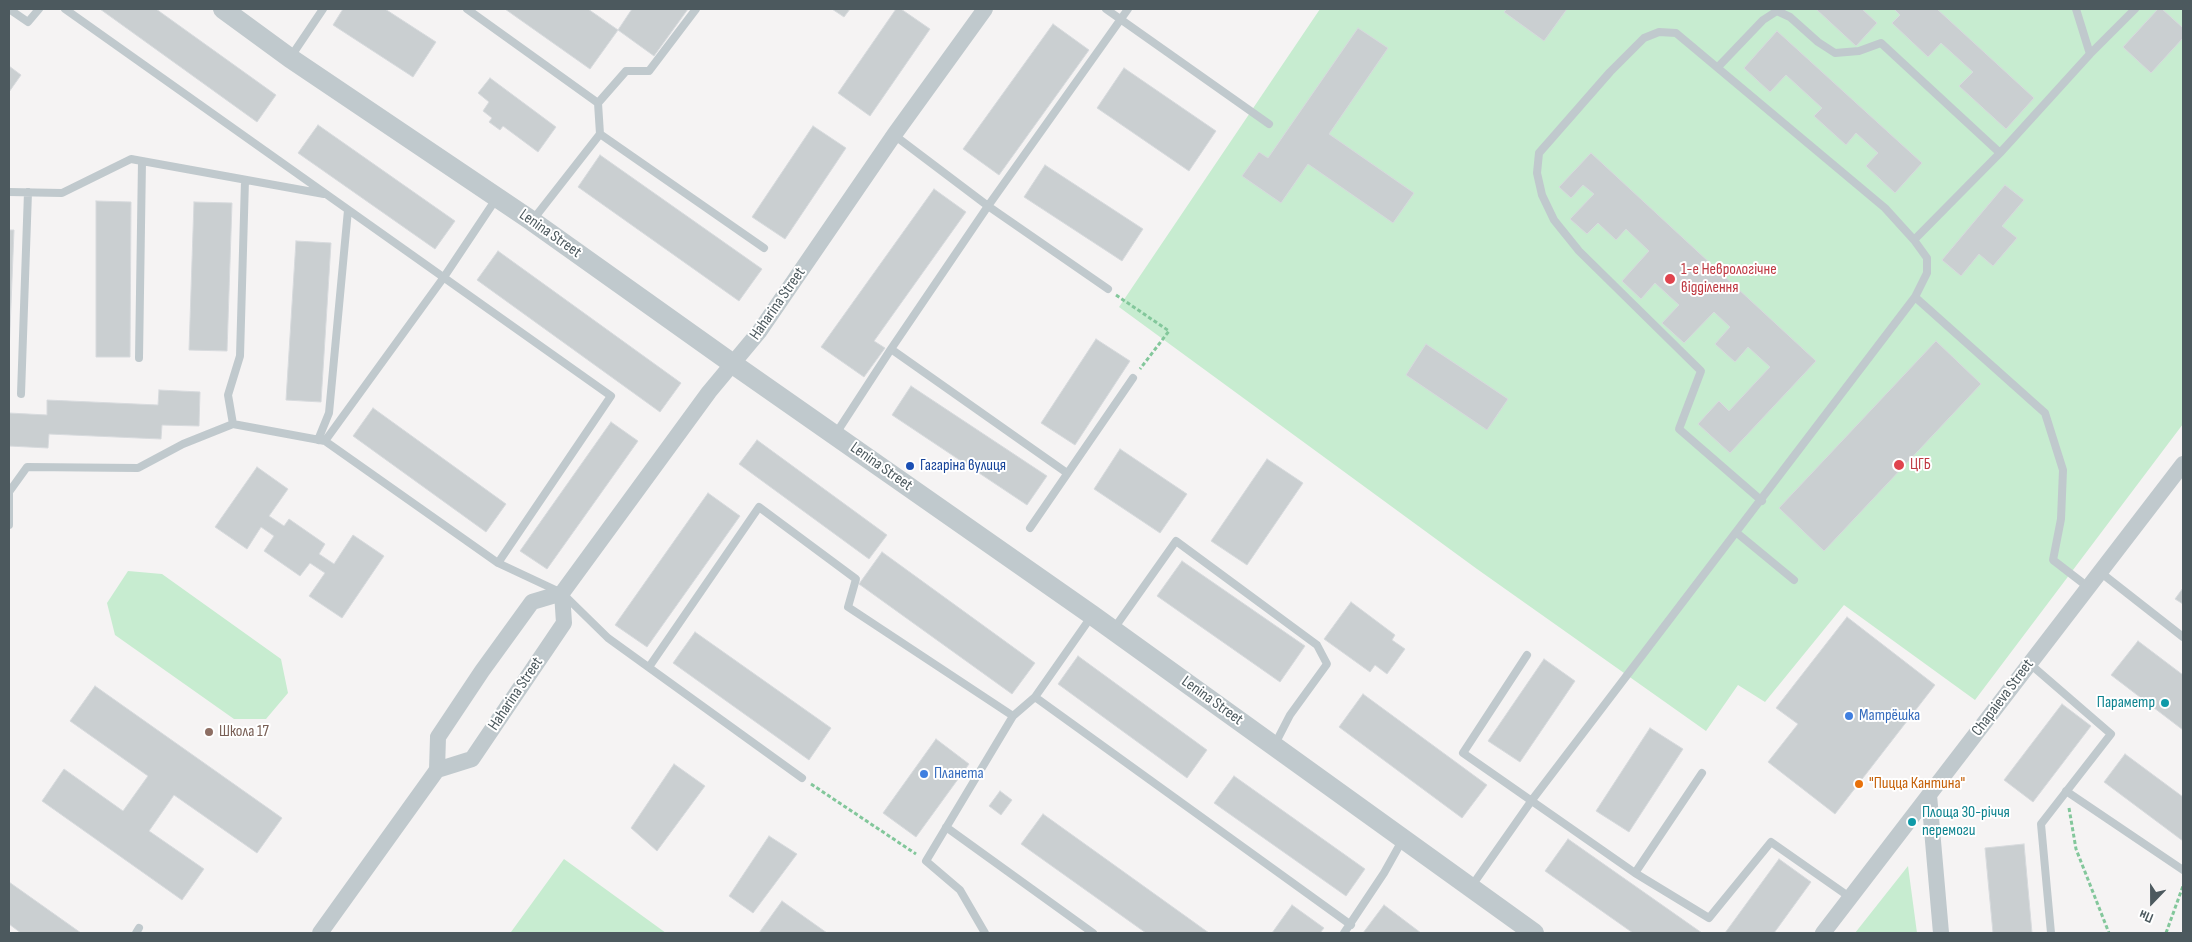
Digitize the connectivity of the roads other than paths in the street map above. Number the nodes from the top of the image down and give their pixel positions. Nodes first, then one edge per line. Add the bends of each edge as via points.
1 (9, 9) edge
2 (39, 9) edge
3 (64, 9) edge
4 (223, 9) edge
5 (323, 9) edge
6 (467, 9) edge
7 (696, 9) edge
8 (985, 9) edge
9 (1106, 9) edge
10 (1128, 9) edge
11 (2076, 9) edge
12 (2134, 9) edge
13 (1121, 19) junction
14 (2090, 54) junction
15 (290, 58) junction
16 (1718, 67) junction
17 (598, 103) junction
18 (1269, 124) dead end
19 (600, 134) junction
20 (894, 135) junction
21 (2000, 152) junction
22 (142, 161) junction
23 (245, 180) junction
24 (9, 192) edge
25 (28, 192) junction
26 (326, 194) junction
27 (497, 198) junction
28 (988, 206) junction
29 (348, 210) junction
30 (532, 221) junction
31 (1914, 240) junction
32 (764, 248) dead end
33 (444, 277) junction
34 (1108, 289) road end
35 (1915, 297) junction
36 (891, 349) junction
37 (139, 358) dead end
38 (733, 364) junction
39 (1133, 378) road end
40 (21, 394) dead end
41 (233, 424) junction
42 (835, 435) junction
43 (322, 440) junction
44 (2183, 464) edge
45 (1068, 473) junction
46 (1762, 501) junction
47 (9, 525) edge
48 (1030, 528) dead end
49 (1737, 533) junction
50 (498, 563) junction
51 (2100, 572) junction
52 (1794, 580) dead end
53 (2088, 587) junction
54 (562, 593) junction
55 (1092, 615) junction
56 (1113, 630) junction
57 (2183, 637) edge
58 (1527, 655) dead end
59 (2030, 664) junction
60 (649, 667) junction
61 (1035, 697) junction
62 (1013, 716) junction
63 (1274, 746) junction
64 (437, 770) junction
65 (1702, 773) dead end
66 (802, 778) road end
67 (2066, 791) junction
68 (1929, 795) junction
69 (1532, 800) junction
70 (946, 827) junction
71 (1403, 839) junction
72 (2183, 870) edge
73 (1635, 872) junction
74 (1470, 888) junction
75 (1851, 898) junction
76 (1351, 925) junction
77 (320, 933) edge
78 (985, 933) edge
79 (1093, 933) edge
80 (1344, 933) edge
81 (1534, 933) edge
82 (1823, 933) edge
83 (1941, 933) edge
84 (2051, 933) edge

1 - 2 lane via 28,22
3 - 26 lane
4 - 15 street, Lenina Street
5 - 15 lane
6 - 17 lane
7 - 17 lane via 649,71 626,71
8 - 20 street, Haharina Street
9 - 13 lane
10 - 13 lane
11 - 14 lane
12 - 14 lane
13 - 18 lane
13 - 28 lane
14 - 21 lane
15 - 27 street, Lenina Street
16 - 21 lane via 1763,20 1777,11 1790,17 1835,53 1859,52 1881,43
16 - 31 lane via 1885,208
16 - 46 lane via 1676,33 1659,32 1644,38 1538,153 1537,173 1542,195 1554,220 1579,251 1701,371 1679,429
17 - 19 lane
19 - 30 lane
19 - 32 lane
20 - 28 lane
20 - 38 street, Haharina Street via 759,332
21 - 31 lane
22 - 23 lane
22 - 25 lane via 131,159 62,193
22 - 37 lane
23 - 26 lane
23 - 41 lane via 240,356 228,395
24 - 25 lane
25 - 40 lane
26 - 29 lane
27 - 30 street, Lenina Street
27 - 33 lane
28 - 34 lane
28 - 36 lane
29 - 33 lane
29 - 43 lane via 329,413
30 - 38 street, Lenina Street
31 - 35 lane via 1927,258 1927,273
33 - 43 lane
33 - 50 lane via 611,396
35 - 46 lane
35 - 53 lane via 2044,413 2063,470 2061,519 2053,560
36 - 42 lane
36 - 45 lane
38 - 42 street, Lenina Street
38 - 54 street, Haharina Street
39 - 45 lane
41 - 43 lane
41 - 47 lane via 183,444 138,468 27,467 9,492
42 - 55 street, Lenina Street
43 - 50 lane
44 - 51 street, Chapaieva Street
45 - 48 lane
46 - 49 lane
49 - 52 lane
49 - 69 lane
50 - 54 lane
51 - 53 street, Chapaieva Street
51 - 57 lane
53 - 59 street, Chapaieva Street
54 - 60 lane via 608,638
54 - 64 street via 532,602 482,671 438,736
54 - 64 street, Haharina Street via 564,623 472,759
55 - 56 street, Lenina Street
55 - 61 lane
56 - 63 street, Lenina Street
56 - 63 lane via 1176,541 1317,645 1327,664 1290,715
58 - 69 lane via 1463,753
59 - 67 lane via 2111,734
59 - 68 street, Chapaieva Street
60 - 62 lane via 759,507 856,578 848,607
60 - 66 lane
61 - 62 lane
61 - 76 lane
62 - 70 lane
63 - 71 street, Lenina Street
64 - 77 street
65 - 73 lane
67 - 72 lane
67 - 84 lane via 2041,824
68 - 75 street, Chapaieva Street
68 - 83 street
69 - 73 lane
69 - 74 lane
70 - 78 lane via 926,861 960,890
70 - 79 lane
71 - 74 street, Lenina Street
71 - 76 lane
73 - 75 lane via 1709,918 1771,842
74 - 81 street, Lenina Street
75 - 82 street, Chapaieva Street
76 - 80 lane

